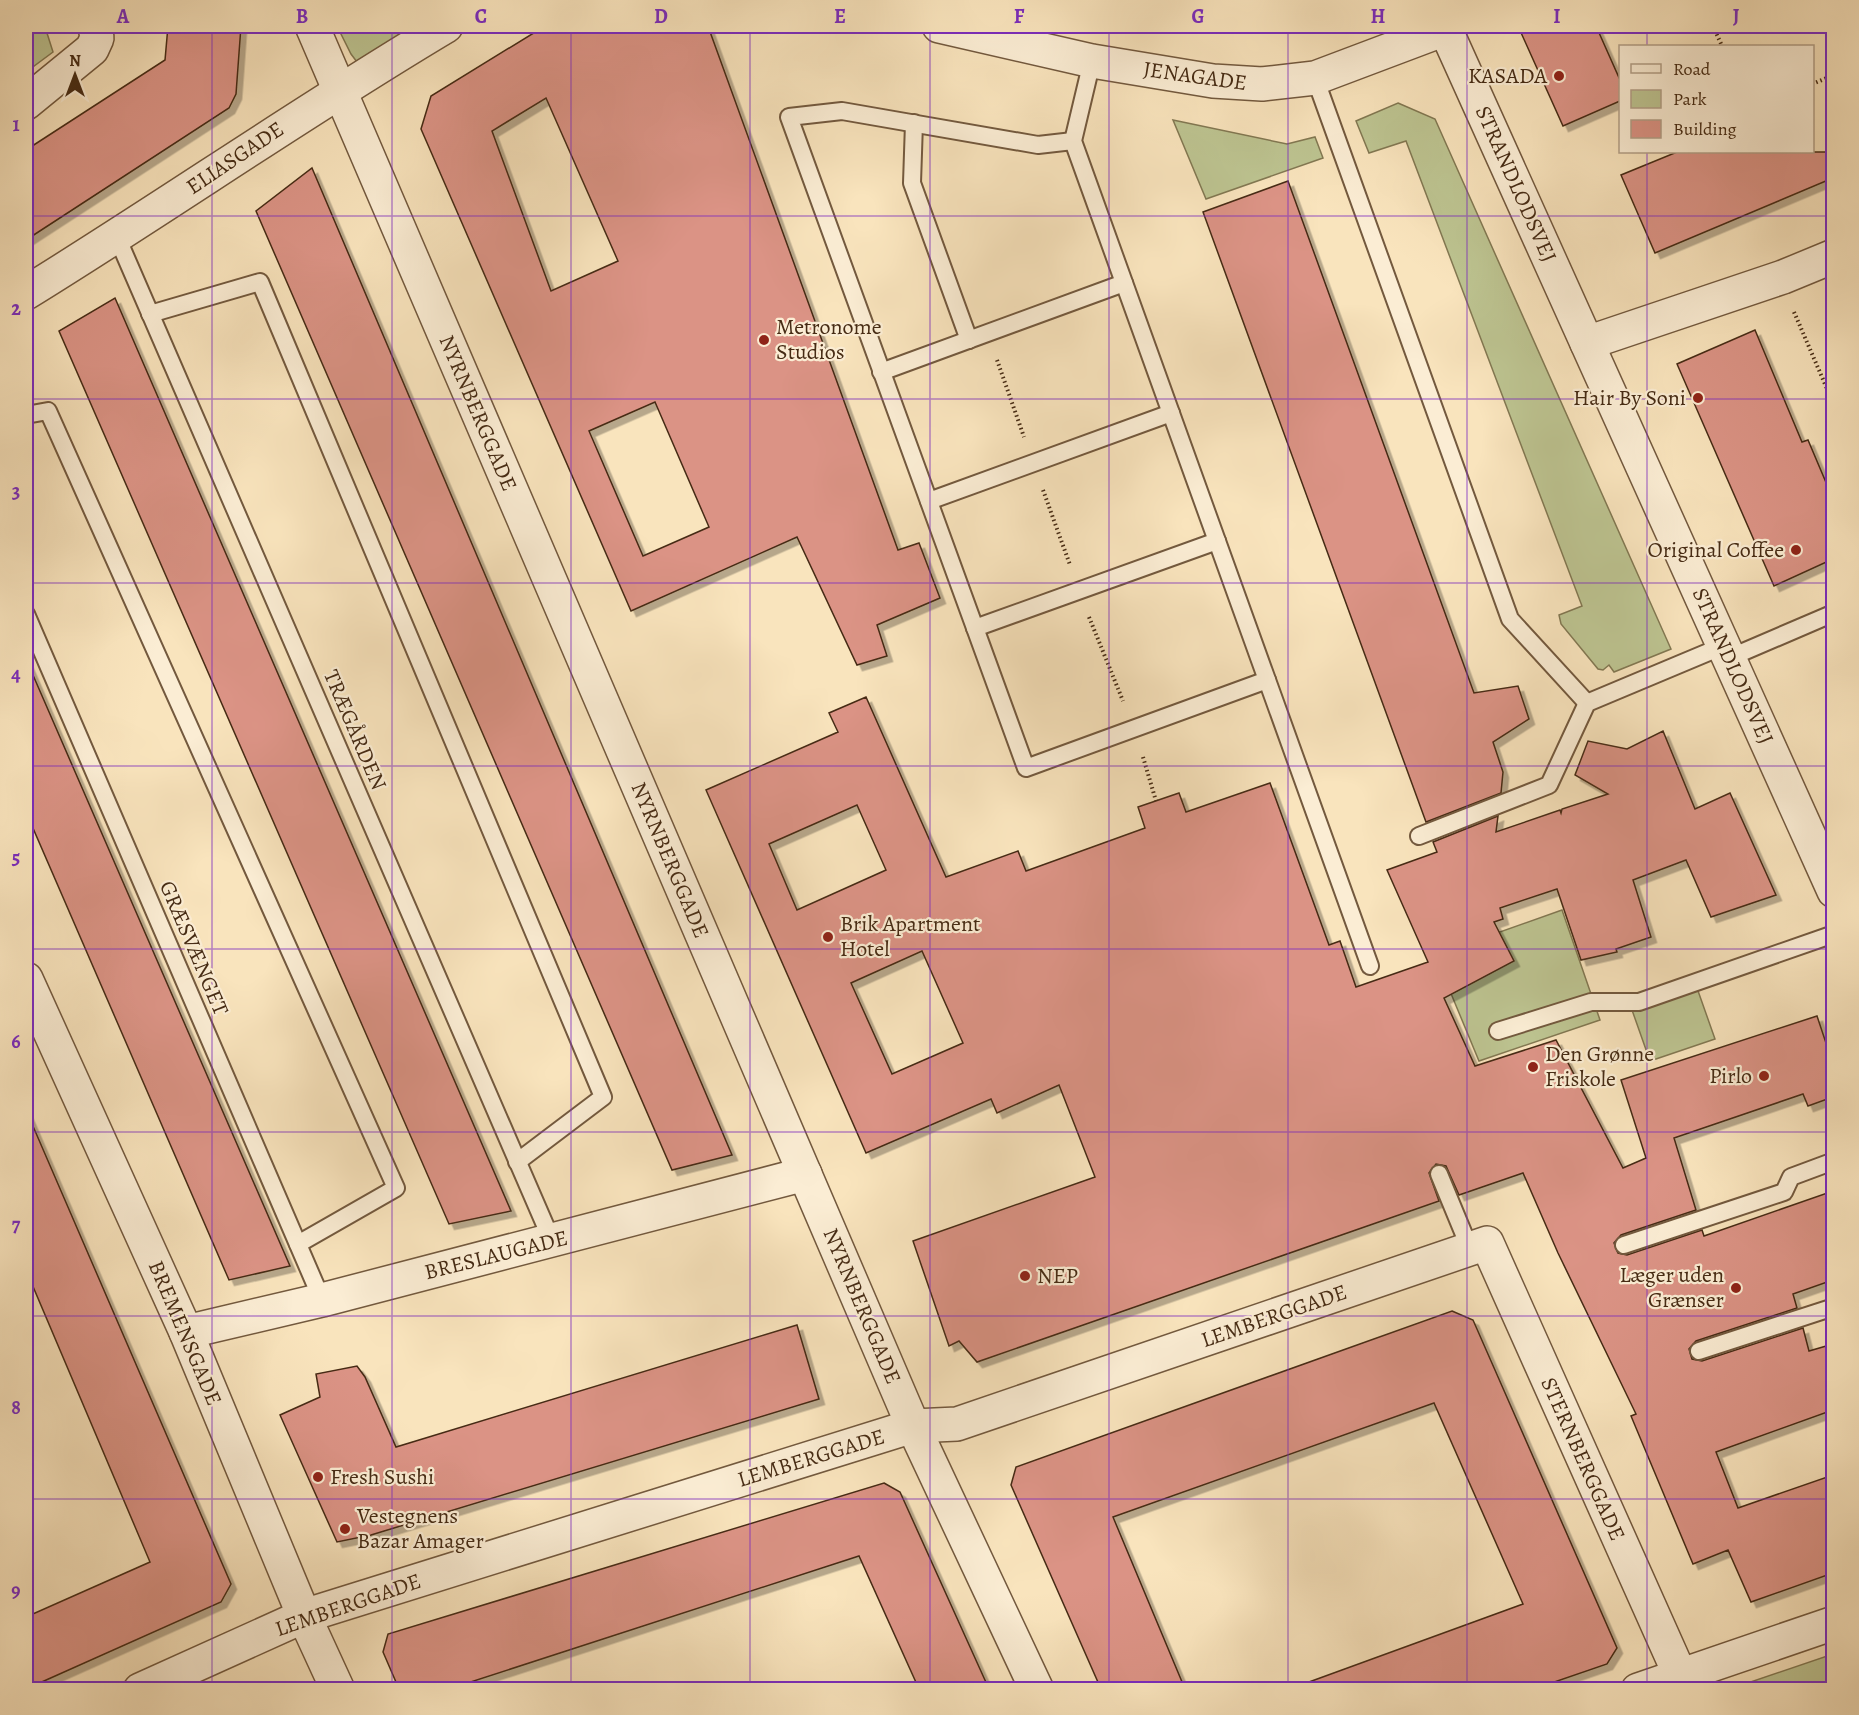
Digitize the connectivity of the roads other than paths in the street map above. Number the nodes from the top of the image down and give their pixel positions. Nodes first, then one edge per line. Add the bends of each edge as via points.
1 (95, 26) edge
2 (312, 26) edge
3 (446, 26) edge
4 (939, 26) edge
5 (1445, 27) edge
6 (1092, 61) junction
7 (1315, 78) junction
8 (339, 89) junction
9 (26, 103) edge
10 (914, 123) junction
11 (1073, 141) junction
12 (117, 237) junction
13 (1833, 255) edge
14 (1124, 284) junction
15 (26, 293) edge
16 (150, 314) junction
17 (969, 340) junction
18 (1587, 343) junction
19 (881, 372) junction
20 (1171, 413) junction
21 (26, 415) edge
22 (929, 501) junction
23 (1217, 541) junction
24 (1833, 613) edge
25 (26, 614) edge
26 (975, 628) junction
27 (1726, 652) junction
28 (1267, 680) junction
29 (1587, 703) junction
30 (1419, 836) dead end
31 (1833, 891) edge
32 (1833, 934) edge
33 (1370, 966) dead end
34 (26, 979) edge
35 (1498, 1031) dead end
36 (1833, 1161) edge
37 (517, 1162) junction
38 (805, 1174) junction
39 (1439, 1174) dead end
40 (552, 1241) junction
41 (298, 1244) junction
42 (1624, 1245) dead end
43 (1479, 1246) junction
44 (322, 1300) junction
45 (1833, 1307) edge
46 (186, 1332) junction
47 (1699, 1351) dead end
48 (913, 1426) junction
49 (304, 1616) junction
50 (1833, 1623) edge
51 (1680, 1675) junction
52 (140, 1689) edge
53 (338, 1689) edge
54 (1037, 1689) edge
55 (1638, 1689) edge

1 - 9 street via 97,38 92,49
2 - 8 street, NYRNBERGGADE
3 - 8 street, ELIASGADE
4 - 6 street, JENAGADE
5 - 7 street, JENAGADE
5 - 18 street, STRANDLODSVEJ
6 - 7 street, JENAGADE via 1213,81 1262,84
6 - 11 lane
7 - 29 lane via 1510,619
8 - 12 street, ELIASGADE
8 - 38 street, NYRNBERGGADE
10 - 11 lane via 1038,145
10 - 17 lane via 912,183
10 - 19 lane via 842,111 789,117
11 - 14 lane
12 - 15 street, ELIASGADE
12 - 16 lane, TRÆGÅRDEN
13 - 18 street via 1783,277
14 - 17 lane
14 - 20 lane
16 - 37 lane, TRÆGÅRDEN
16 - 37 lane via 260,282 603,1097
17 - 19 lane
18 - 27 street, STRANDLODSVEJ
19 - 22 lane
20 - 22 lane
20 - 23 lane
21 - 41 lane via 48,411 396,1188
22 - 26 lane
23 - 26 lane
23 - 28 lane
24 - 27 lane
25 - 41 lane, GRÆSVÆNGET
26 - 28 lane via 1026,768
27 - 29 lane
27 - 31 street, STRANDLODSVEJ
28 - 33 lane
29 - 30 lane via 1549,785
32 - 35 lane via 1639,1002 1591,1002
34 - 46 street, BREMENSGADE
36 - 42 lane via 1791,1177 1784,1192
37 - 40 lane, TRÆGÅRDEN
38 - 40 street, BRESLAUGADE
38 - 48 street, NYRNBERGGADE
39 - 43 lane
40 - 44 street, BRESLAUGADE
41 - 44 lane, GRÆSVÆNGET
43 - 48 street, LEMBERGGADE via 957,1424
43 - 51 street, STERNBERGGADE
44 - 46 street, BRESLAUGADE
45 - 47 lane
46 - 49 street, BREMENSGADE
48 - 49 street, LEMBERGGADE
48 - 54 street, NYRNBERGGADE
49 - 52 street, LEMBERGGADE
49 - 53 street, BREMENSGADE
50 - 51 street
51 - 55 street

